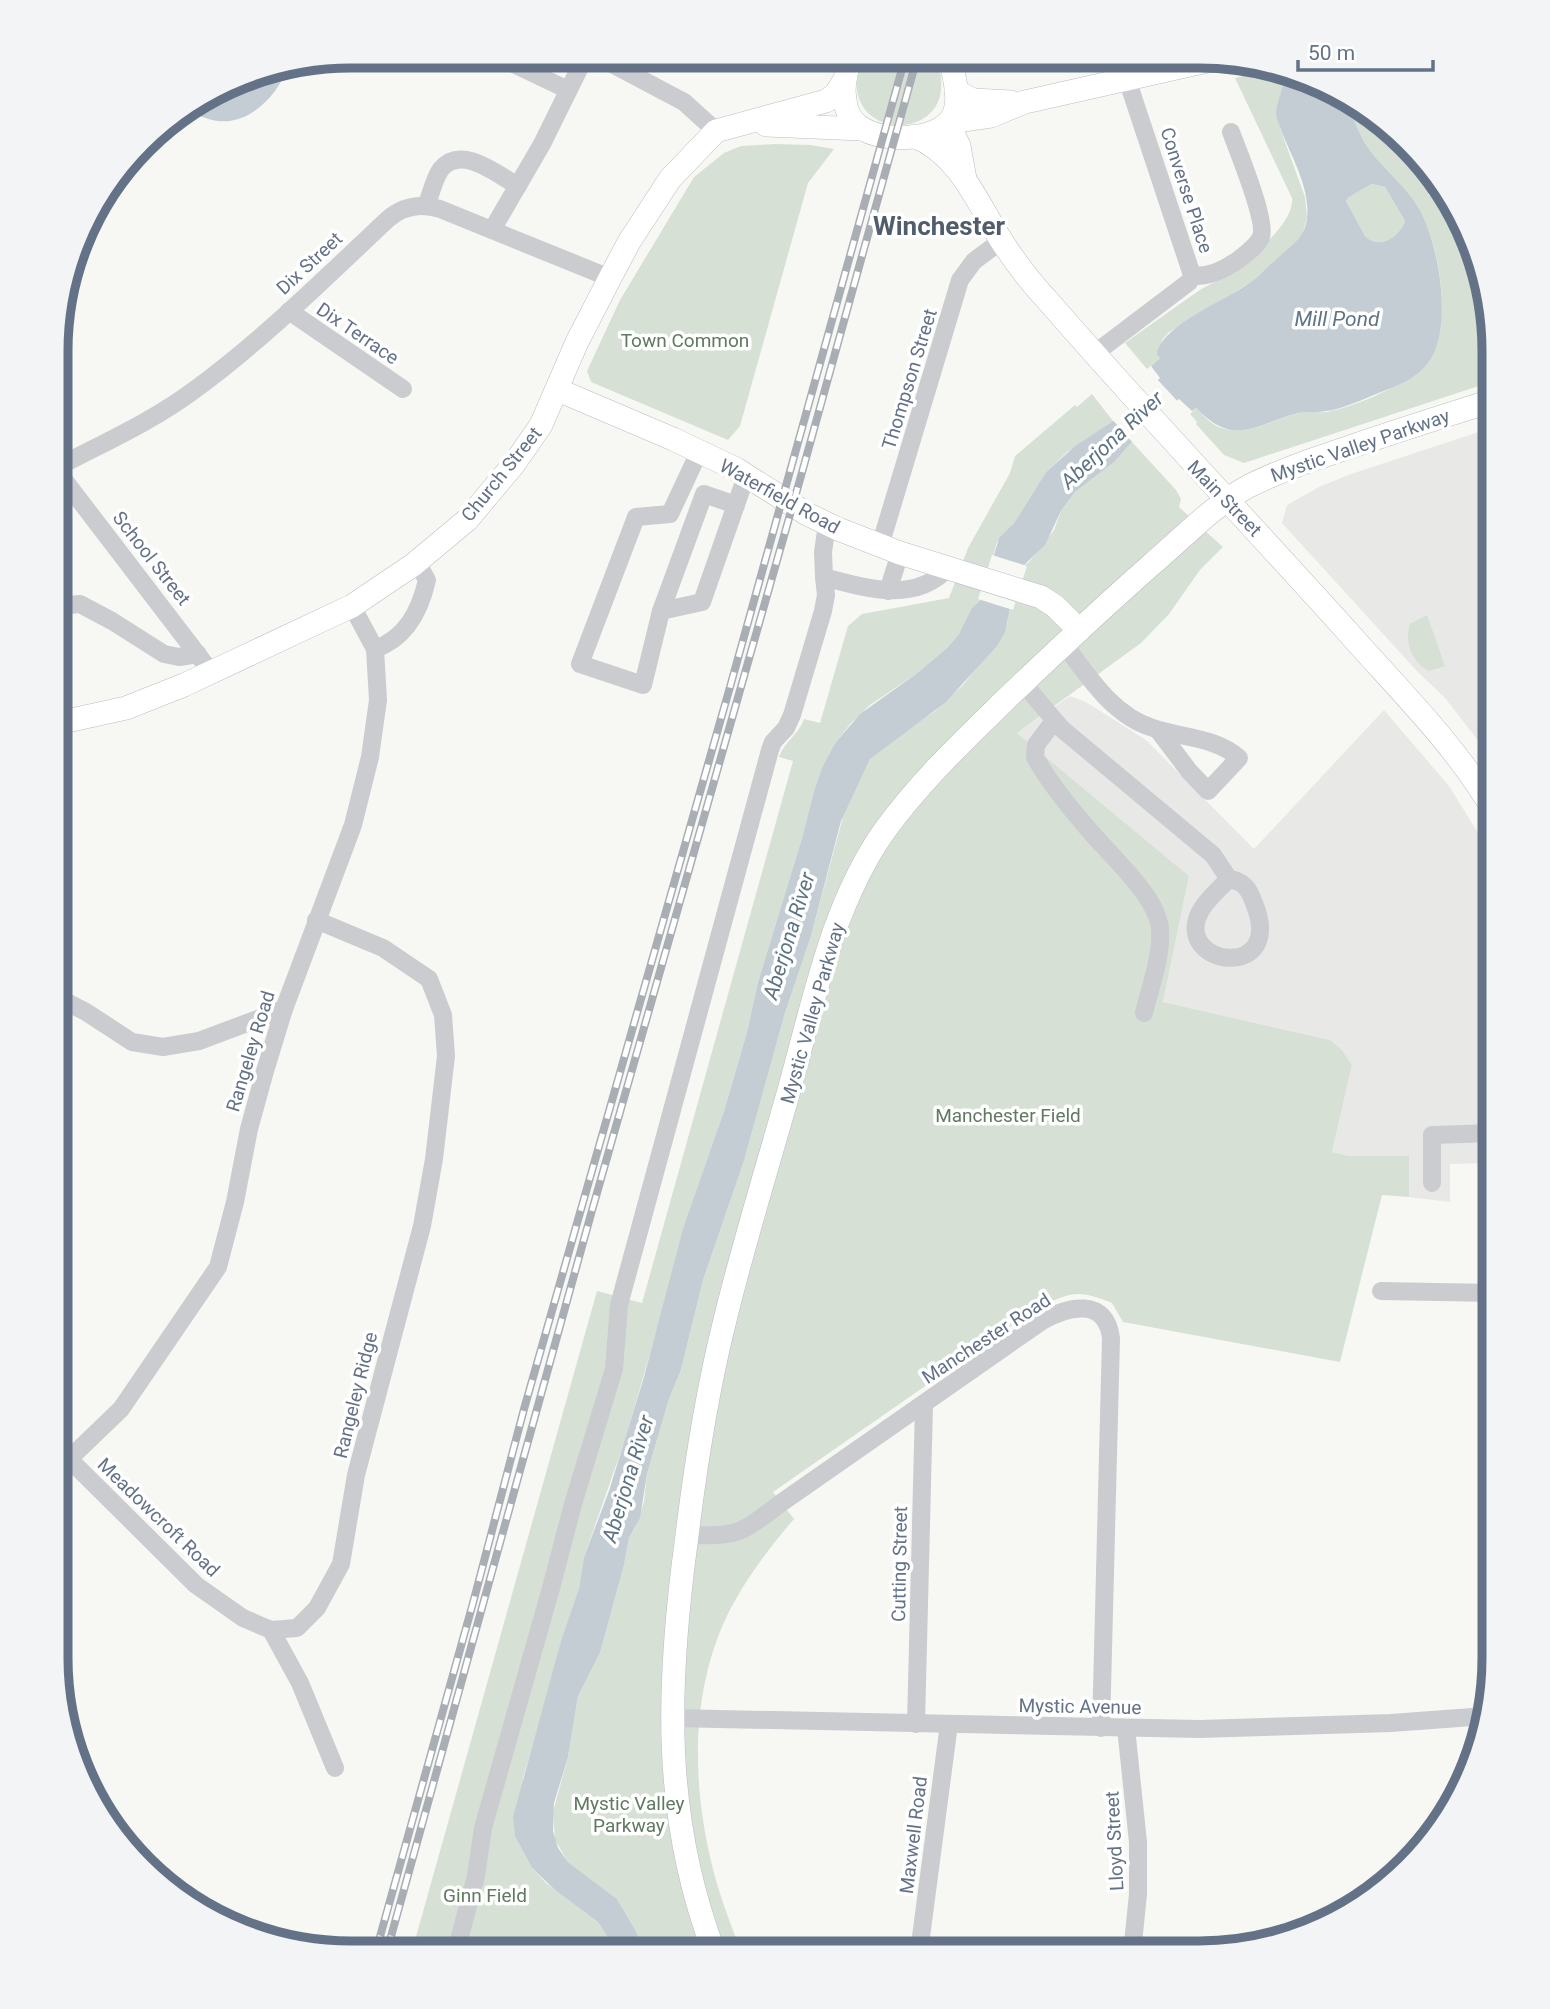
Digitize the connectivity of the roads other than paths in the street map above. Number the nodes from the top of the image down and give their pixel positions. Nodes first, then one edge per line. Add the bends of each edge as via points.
1 (522, 68) edge
2 (579, 68) edge
3 (620, 68) edge
4 (848, 68) edge
5 (952, 68) edge
6 (1115, 68) edge
7 (1172, 68) edge
8 (1120, 80) junction
9 (568, 90) junction
10 (956, 91) junction
11 (1025, 102) junction
12 (949, 123) junction
13 (742, 124) junction
14 (862, 129) junction
15 (716, 131) junction
16 (1231, 132) dead end
17 (914, 136) junction
18 (965, 178) junction
19 (518, 186) junction
20 (426, 206) junction
21 (492, 230) junction
22 (1001, 241) junction
23 (1192, 276) junction
24 (610, 278) junction
25 (289, 311) junction
26 (1094, 354) junction
27 (403, 389) dead end
28 (558, 390) junction
29 (1482, 404) edge
30 (699, 452) junction
31 (68, 463) edge
32 (746, 476) junction
33 (68, 482) edge
34 (1226, 500) junction
35 (736, 505) junction
36 (827, 524) junction
37 (890, 549) junction
38 (417, 562) junction
39 (948, 568) junction
40 (824, 577) junction
41 (888, 591) junction
42 (68, 605) edge
43 (352, 606) junction
44 (661, 611) junction
45 (1071, 637) junction
46 (375, 649) junction
47 (205, 663) junction
48 (1023, 683) junction
49 (68, 721) edge
50 (1054, 721) junction
51 (1158, 730) dead end
52 (1482, 793) edge
53 (1228, 879) junction
54 (316, 920) junction
55 (68, 1003) edge
56 (284, 1009) junction
57 (1144, 1013) dead end
58 (1482, 1133) edge
59 (1432, 1183) dead end
60 (1381, 1291) dead end
61 (1482, 1293) edge
62 (924, 1405) junction
63 (68, 1457) edge
64 (68, 1466) edge
65 (687, 1535) junction
66 (271, 1630) junction
67 (1475, 1717) edge
68 (673, 1718) junction
69 (916, 1724) junction
70 (948, 1724) junction
71 (1101, 1728) junction
72 (1126, 1728) junction
73 (335, 1768) dead end
74 (459, 1941) edge
75 (710, 1941) edge
76 (920, 1941) edge
77 (1133, 1941) edge

1 - 9 street
2 - 9 street
3 - 15 street via 684,102
4 - 13 main road via 836,94 826,101
4 - 14 main road via 846,106
5 - 10 main road
6 - 8 street, Converse Place
7 - 8 main road
8 - 11 main road
8 - 23 street, Converse Place
9 - 19 street
10 - 11 main road via 981,101
10 - 12 main road via 956,108
11 - 12 main road via 991,116
12 - 17 main road
12 - 18 main road, Main Street
13 - 14 main road
13 - 15 main road
14 - 17 main road
15 - 24 main road, Church Street via 670,179
16 - 23 street via 1262,233 1255,245 1231,264 1212,274
17 - 18 main road, Main Street via 939,151
18 - 22 main road, Main Street
19 - 20 street via 480,163 450,162 440,170
19 - 21 street
20 - 21 street
20 - 25 street, Dix Street via 393,214
21 - 24 street
22 - 26 main road, Main Street
22 - 37 street, Thompson Street via 974,261 960,280
23 - 26 street, Converse Place
24 - 28 main road, Church Street
25 - 27 street, Dix Terrace
25 - 31 street, Dix Street via 191,393
26 - 34 main road, Main Street
28 - 30 main road, Waterfield Road
28 - 38 main road, Church Street via 514,464 467,520
29 - 34 main road, Mystic Valley Parkway via 1318,457
30 - 32 main road, Waterfield Road
30 - 44 street via 670,514 636,517 580,664 643,685
32 - 35 street
32 - 36 main road, Waterfield Road
33 - 47 street, School Street
34 - 45 main road, Mystic Valley Parkway
34 - 52 main road, Main Street via 1438,733
35 - 44 street via 702,602
35 - 44 street via 704,494
36 - 37 main road, Waterfield Road
36 - 40 street
37 - 39 main road, Waterfield Road
37 - 41 street, Thompson Street
38 - 43 main road, Church Street
38 - 46 street via 427,580 423,599 409,626
39 - 41 street via 928,584
39 - 45 main road, Waterfield Road via 1046,599
40 - 41 street
40 - 74 street via 819,624 791,720 770,750 619,1305 614,1369 483,1828
42 - 47 street via 80,604 164,654
43 - 46 street, Rangeley Road
43 - 47 main road, Church Street
45 - 48 main road, Mystic Valley Parkway
45 - 51 street via 1108,700
46 - 54 street, Rangeley Road via 378,700 370,757 353,825
47 - 49 main road, Church Street via 167,693 104,715
48 - 50 street
48 - 65 main road, Mystic Valley Parkway via 947,756 899,812 865,862 841,916 724,1324 702,1427
50 - 53 street via 1209,851
50 - 57 street via 1036,745 1037,762 1157,917 1158,949
53 - 53 street via 1248,888 1262,926 1252,950 1227,959 1204,948 1197,923 1202,908
54 - 56 street, Rangeley Road
54 - 66 street, Rangeley Ridge via 383,948 429,979 443,1015 446,1056 422,1226 356,1475 341,1564 317,1608 297,1628
55 - 56 street via 132,1042 163,1047 199,1041
56 - 63 street, Rangeley Road via 249,1129 218,1267 121,1409
58 - 59 street via 1432,1135
60 - 61 street
62 - 65 street, Manchester Road via 742,1532
62 - 69 street, Cutting Street
62 - 71 street, Manchester Road via 1059,1312 1090,1310 1108,1325
64 - 66 street, Meadowcroft Road via 196,1585 243,1618
65 - 68 main road, Mystic Valley Parkway
66 - 73 street via 300,1683
67 - 72 street, Mystic Avenue via 1259,1728
68 - 69 street, Mystic Avenue
68 - 75 main road, Mystic Valley Parkway via 682,1845
69 - 70 street, Mystic Avenue
70 - 71 street, Mystic Avenue
70 - 76 street, Maxwell Road
71 - 72 street, Mystic Avenue
72 - 77 street, Lloyd Street via 1138,1842

